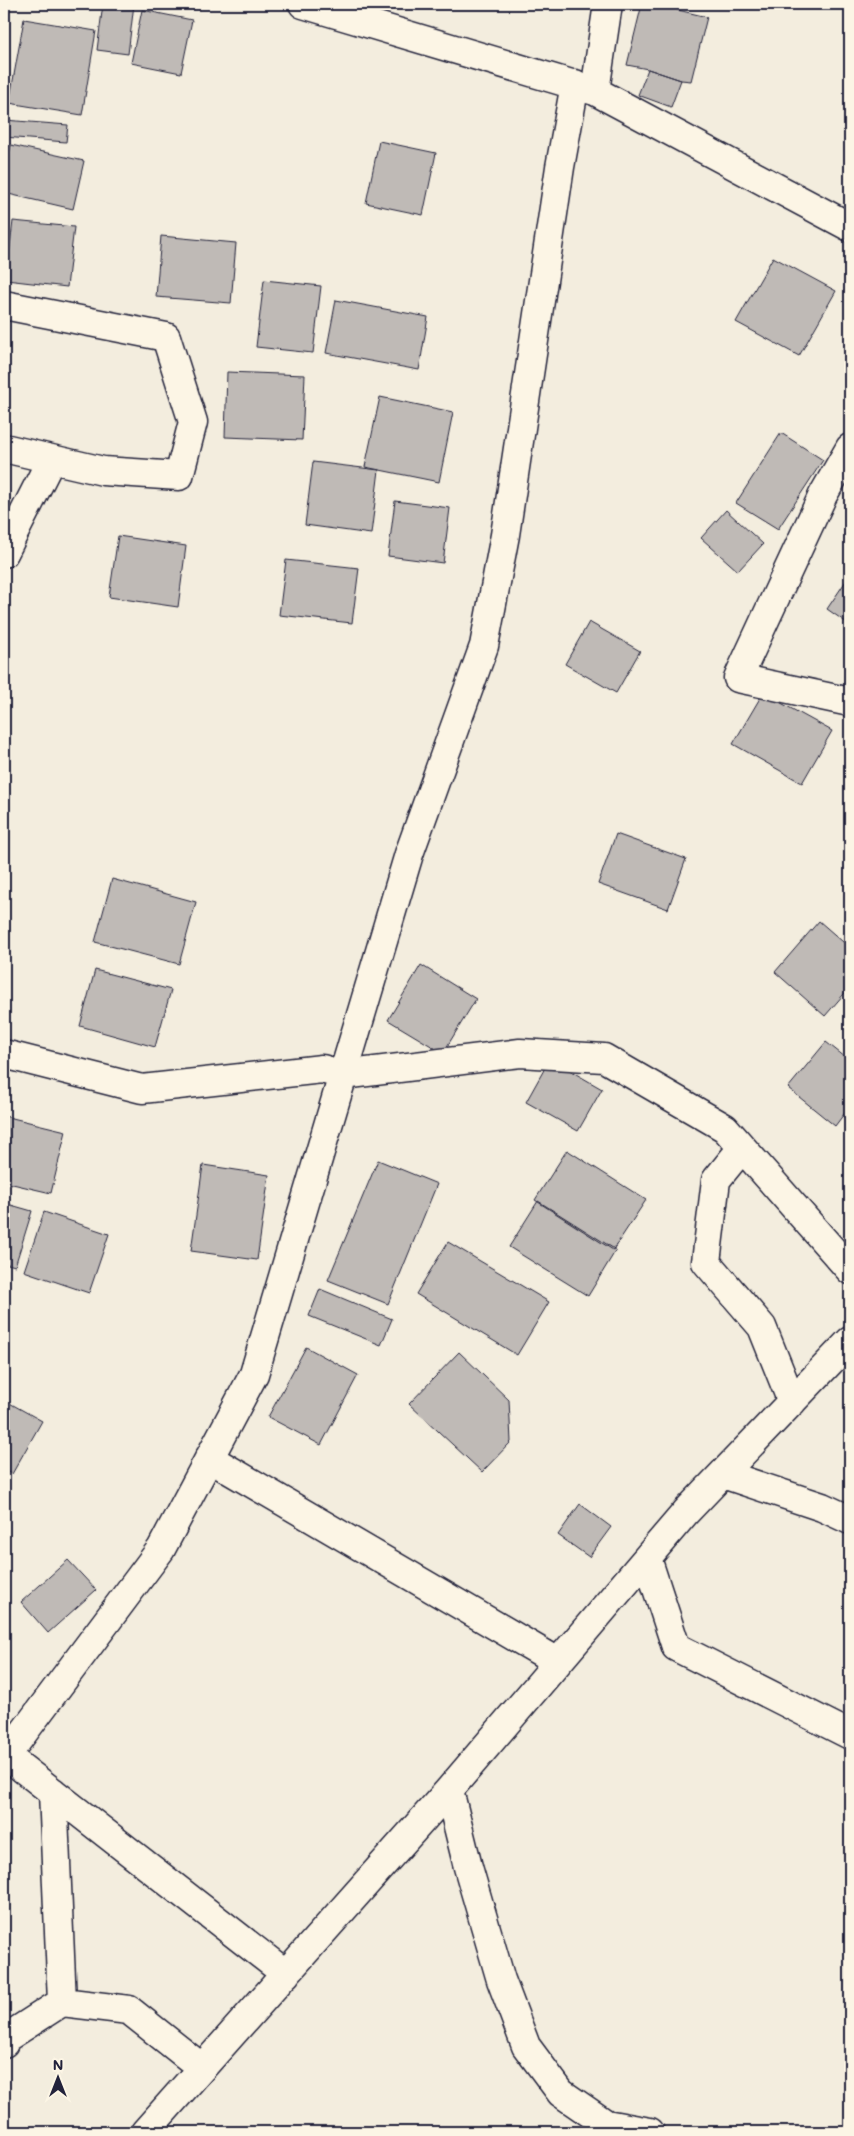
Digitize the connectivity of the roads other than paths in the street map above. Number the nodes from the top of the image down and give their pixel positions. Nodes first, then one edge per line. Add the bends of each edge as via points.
1 (304, 4) edge
2 (608, 4) edge
3 (585, 88) junction
4 (850, 227) edge
5 (4, 305) edge
6 (4, 448) edge
7 (850, 448) edge
8 (51, 460) junction
9 (4, 553) edge
10 (850, 702) edge
11 (4, 1054) edge
12 (343, 1075) junction
13 (742, 1148) junction
14 (850, 1270) edge
15 (850, 1341) edge
16 (792, 1402) junction
17 (209, 1458) junction
18 (723, 1474) junction
19 (850, 1520) edge
20 (647, 1558) junction
21 (558, 1662) junction
22 (850, 1735) edge
23 (5, 1755) edge
24 (449, 1790) junction
25 (53, 1792) junction
26 (286, 1974) junction
27 (62, 2002) junction
28 (4, 2043) edge
29 (202, 2068) junction
30 (145, 2132) edge
31 (650, 2132) edge

1 - 3 street
2 - 3 street
3 - 4 street
3 - 12 street via 558,176 505,535 484,646 409,854
5 - 8 street via 166,338 193,422 179,476 103,471
6 - 8 street
7 - 10 street via 823,495 738,678
8 - 9 street
11 - 12 street via 142,1090 322,1069
12 - 13 street via 520,1053 604,1058 725,1128
12 - 17 street via 254,1374
13 - 14 street
13 - 16 street via 716,1180 706,1262 762,1327
15 - 16 street
16 - 18 street
17 - 21 street
17 - 23 street via 161,1549
18 - 19 street via 822,1506
18 - 20 street
20 - 21 street
20 - 22 street via 676,1647
21 - 24 street
23 - 25 street
24 - 26 street
24 - 31 street via 501,1980 526,2046 561,2092 606,2124
25 - 26 street
25 - 27 street
26 - 29 street
27 - 28 street via 6,2038
27 - 29 street via 129,2010
29 - 30 street

